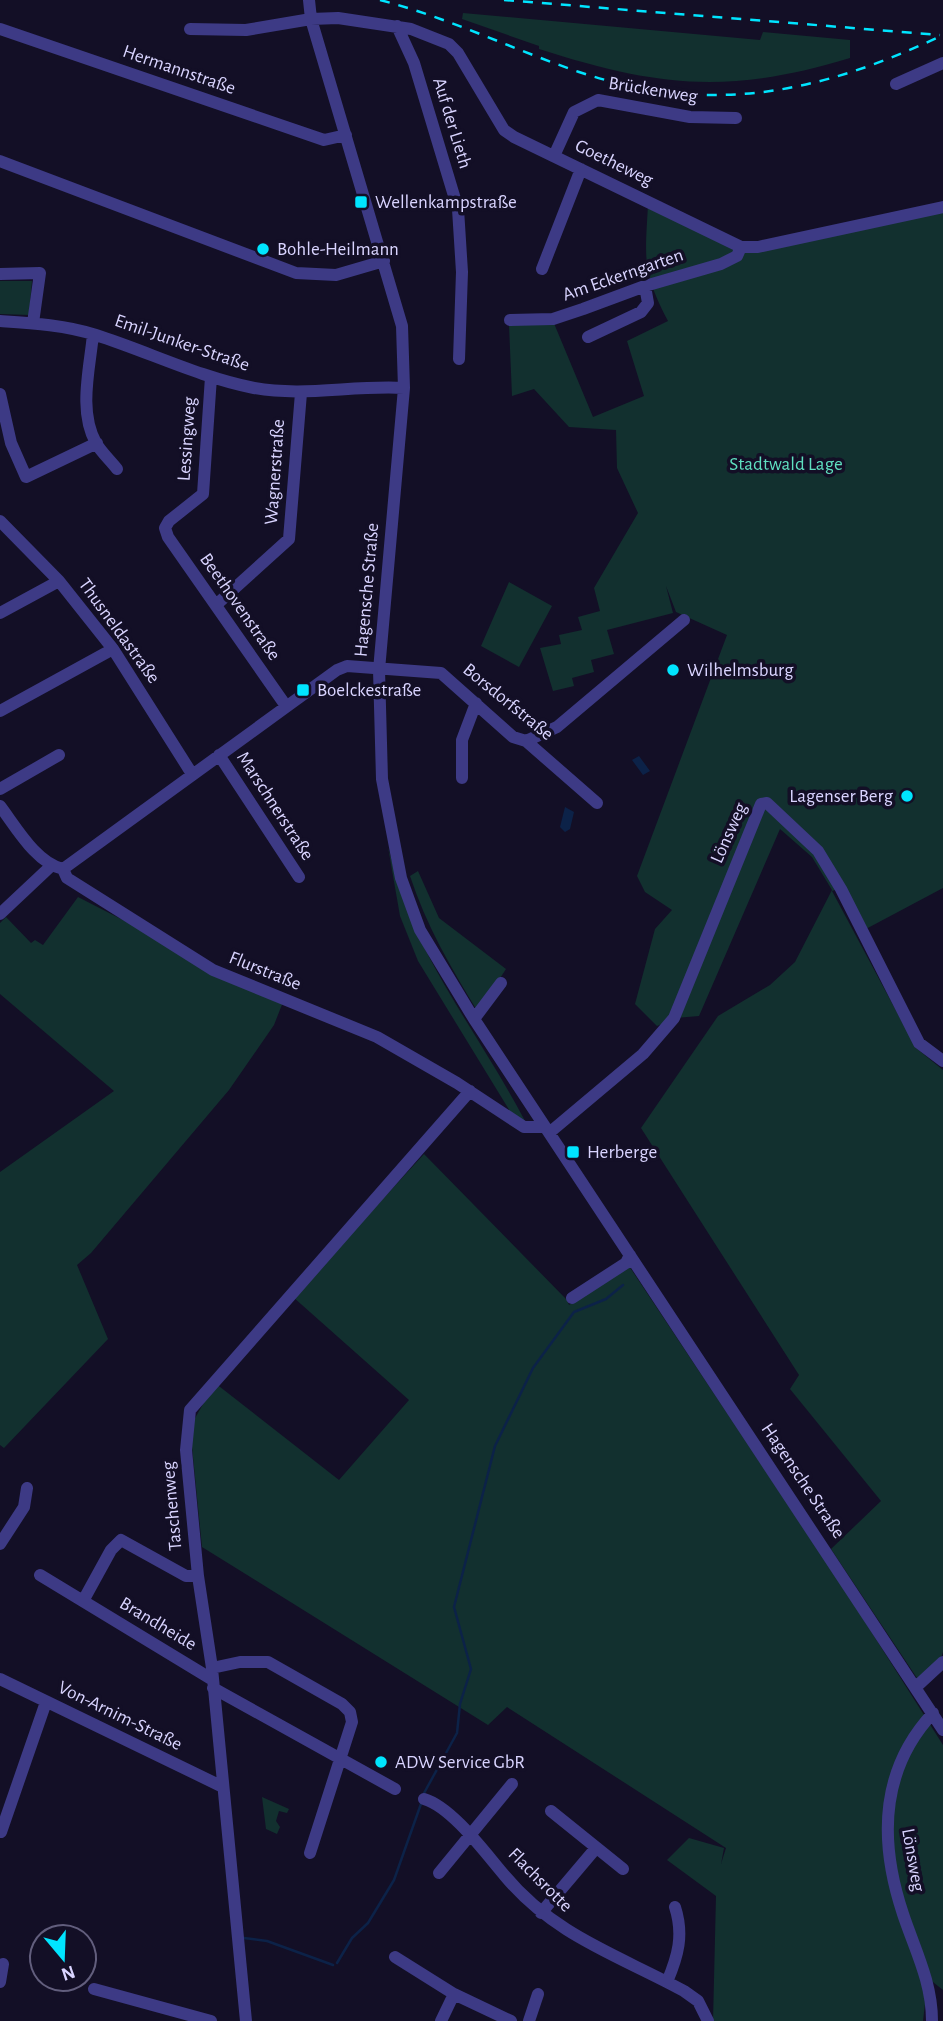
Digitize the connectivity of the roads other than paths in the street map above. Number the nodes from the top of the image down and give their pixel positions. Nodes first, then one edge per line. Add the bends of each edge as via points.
1 (309, 0) edge
2 (311, 19) junction
3 (397, 26) junction
4 (0, 29) edge
5 (190, 29) dead end
6 (943, 63) edge
7 (896, 84) dead end
8 (736, 118) dead end
9 (346, 135) junction
10 (554, 156) junction
11 (0, 161) edge
12 (581, 169) junction
13 (943, 208) edge
14 (741, 247) junction
15 (384, 261) junction
16 (542, 269) dead end
17 (0, 274) edge
18 (645, 286) junction
19 (510, 320) dead end
20 (0, 321) edge
21 (33, 323) junction
22 (93, 334) junction
23 (588, 337) dead end
24 (459, 359) dead end
25 (211, 377) junction
26 (404, 388) junction
27 (300, 393) junction
28 (0, 394) edge
29 (97, 443) junction
30 (117, 469) dead end
31 (0, 522) edge
32 (164, 528) joint
33 (59, 581) junction
34 (216, 605) junction
35 (0, 613) edge
36 (684, 620) dead end
37 (113, 649) junction
38 (379, 670) junction
39 (475, 703) junction
40 (286, 706) junction
41 (0, 711) edge
42 (526, 741) junction
43 (59, 755) dead end
44 (219, 755) junction
45 (192, 774) junction
46 (462, 778) dead end
47 (0, 789) edge
48 (597, 803) dead end
49 (0, 806) edge
50 (57, 867) junction
51 (299, 877) dead end
52 (0, 914) edge
53 (501, 983) dead end
54 (474, 1019) junction
55 (943, 1061) edge
56 (470, 1091) junction
57 (547, 1130) junction
58 (629, 1255) junction
59 (572, 1298) dead end
60 (26, 1488) dead end
61 (0, 1544) edge
62 (40, 1575) dead end
63 (198, 1576) junction
64 (83, 1601) junction
65 (943, 1662) edge
66 (0, 1679) edge
67 (212, 1679) junction
68 (916, 1688) junction
69 (46, 1702) junction
70 (933, 1713) junction
71 (943, 1730) edge
72 (341, 1757) junction
73 (512, 1784) dead end
74 (223, 1787) junction
75 (395, 1789) dead end
76 (424, 1799) dead end
77 (551, 1811) dead end
78 (1, 1832) edge
79 (469, 1832) junction
80 (596, 1848) junction
81 (310, 1853) dead end
82 (623, 1869) dead end
83 (439, 1873) dead end
84 (675, 1908) dead end
85 (541, 1913) junction
86 (395, 1957) dead end
87 (3, 1964) dead end
88 (0, 1982) edge
89 (667, 1982) junction
90 (98, 1990) edge
91 (454, 1994) junction
92 (538, 1994) dead end
93 (211, 2021) edge
94 (246, 2021) edge
95 (441, 2021) edge
96 (511, 2021) edge
97 (529, 2021) edge
98 (708, 2021) edge
99 (932, 2021) edge

1 - 2 street, Hagensche Straße
2 - 3 street, Goetheweg
2 - 5 street, Goetheweg via 246,30
2 - 9 street, Hagensche Straße
3 - 10 street, Goetheweg via 449,44 504,130
3 - 24 street, Auf der Lieth via 414,63 458,209 462,272
4 - 9 street, Hermannstraße via 324,139
6 - 7 street
8 - 10 street, Brückenweg via 679,116 598,100 573,112
9 - 15 street, Hagensche Straße
10 - 12 street, Goetheweg
11 - 15 street via 296,273 336,275
12 - 14 street, Goetheweg
12 - 16 street, Am Eckerngarten
13 - 14 street
14 - 18 street, Am Eckerngarten via 737,256 722,264
15 - 26 street, Hagensche Straße via 402,326
17 - 21 street via 40,273
18 - 19 street, Am Eckerngarten via 553,319
18 - 23 street via 648,303 641,312
20 - 21 street, Emil-Junker-Straße
21 - 22 street, Emil-Junker-Straße
22 - 25 street, Emil-Junker-Straße
22 - 29 street via 87,404
25 - 27 street, Emil-Junker-Straße
25 - 32 street, Lessingweg via 203,494
26 - 27 street, Emil-Junker-Straße
26 - 38 street, Hagensche Straße
27 - 34 street, Wagnerstraße via 289,539
28 - 29 street via 11,443 26,477
29 - 30 street
31 - 33 street, Thusneldastraße
32 - 34 street, Beethovenstraße
33 - 35 street
33 - 37 street, Thusneldastraße
34 - 40 street, Beethovenstraße
36 - 42 street via 557,727
37 - 41 street
37 - 45 street, Thusneldastraße
38 - 39 street, Borsdorfstraße via 441,673
38 - 40 street via 342,667
38 - 54 street, Hagensche Straße via 382,779 401,878 420,930
39 - 42 street, Borsdorfstraße via 513,737
39 - 46 street via 462,740
40 - 44 street
42 - 48 street, Borsdorfstraße
43 - 47 street
44 - 45 street
44 - 51 street, Marschnerstraße
45 - 50 street
49 - 50 street, Flurstraße
50 - 52 street
50 - 56 street, Flurstraße via 67,878 213,971 377,1037
53 - 54 street
54 - 57 street, Hagensche Straße
55 - 57 street, Lönsweg via 919,1043 818,851 767,803 761,804 674,1018 643,1054
56 - 57 street, Flurstraße via 524,1127
56 - 63 street, Taschenweg via 190,1410 186,1450
57 - 58 street, Hagensche Straße
58 - 59 street via 626,1263
58 - 68 street, Hagensche Straße
60 - 61 street via 24,1507
62 - 64 street, Brandheide
63 - 64 street via 186,1576 121,1540
63 - 67 street, Taschenweg
64 - 67 street, Brandheide
65 - 68 street
66 - 69 street, Von-Arnim-Straße
67 - 72 street, Brandheide
67 - 72 street via 240,1662 268,1662 342,1704 352,1722
67 - 74 street, Taschenweg
68 - 70 street, Hagensche Straße
69 - 74 street, Von-Arnim-Straße
69 - 78 street
70 - 71 street, Hagensche Straße
70 - 99 street, Lönsweg via 896,1771 886,1814 894,1879 931,1990
72 - 75 street, Brandheide
72 - 81 street
73 - 79 street
74 - 94 street, Taschenweg
76 - 79 street, Flachsrotte
77 - 80 street
79 - 83 street
79 - 85 street, Flachsrotte
80 - 82 street
80 - 85 street
84 - 89 street via 681,1936
85 - 89 street, Flachsrotte via 587,1944
86 - 91 street
87 - 88 street
89 - 98 street, Flachsrotte via 698,2001
90 - 93 street
91 - 95 street
91 - 96 street
92 - 97 street

